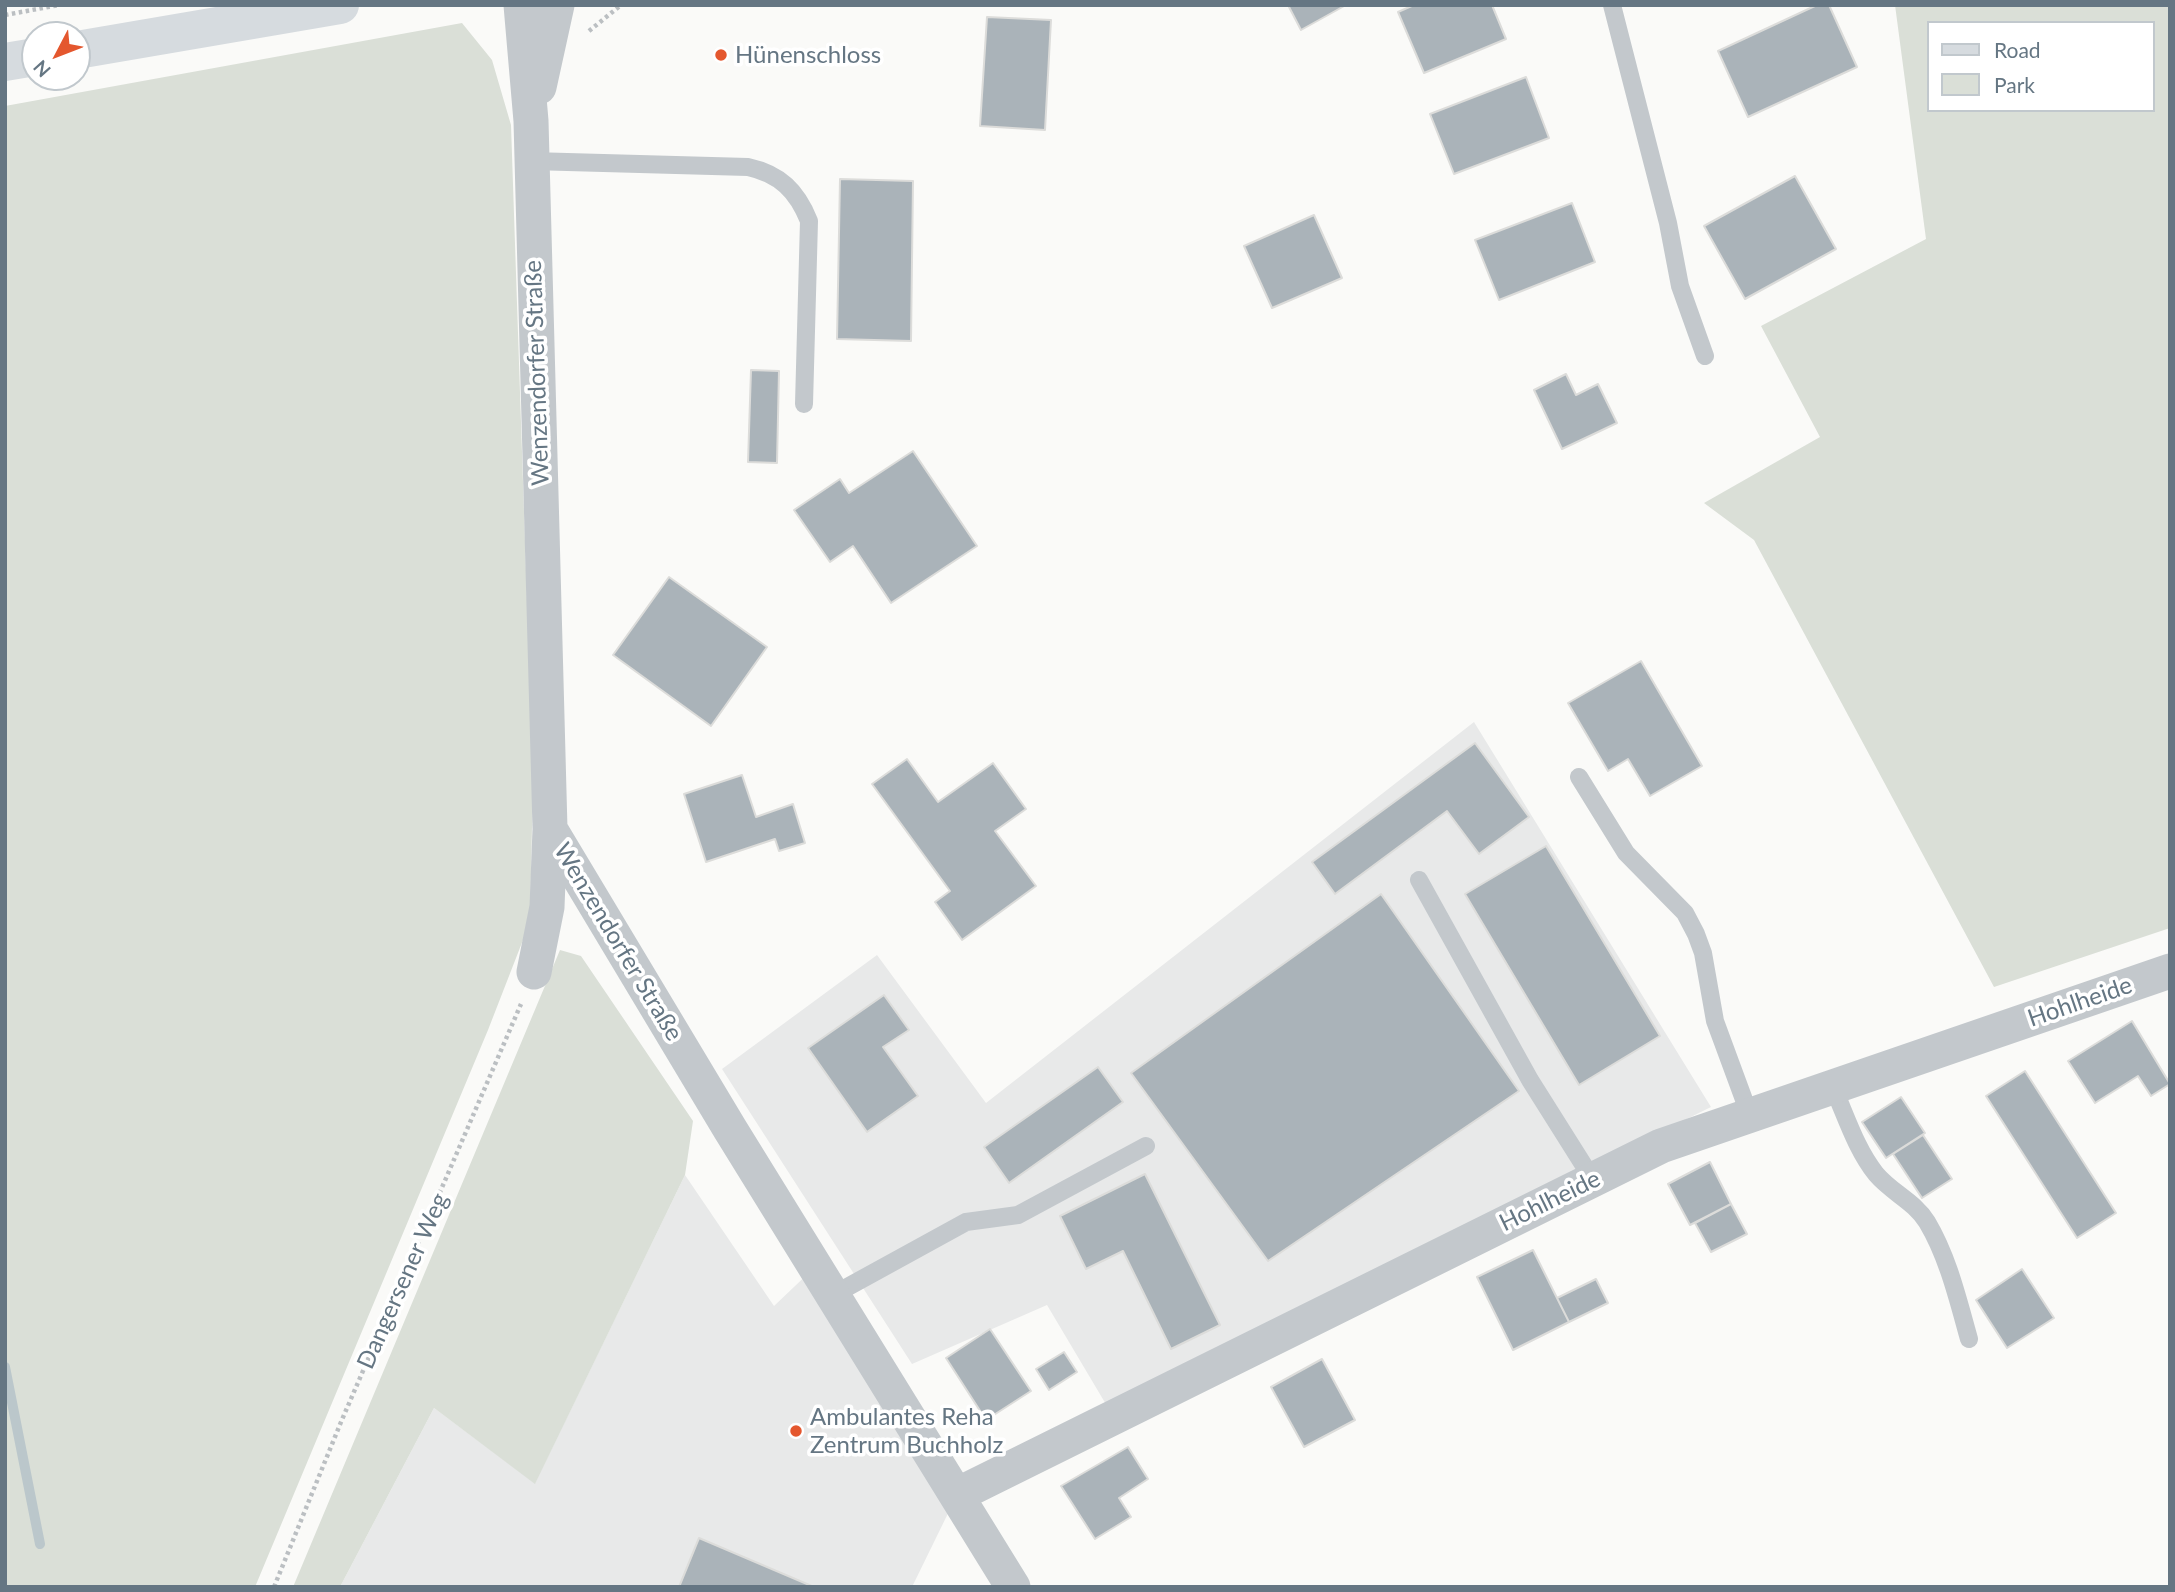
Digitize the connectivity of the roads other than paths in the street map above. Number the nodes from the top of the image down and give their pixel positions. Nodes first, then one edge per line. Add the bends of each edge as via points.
1 (340, 5) edge
2 (521, 5) edge
3 (557, 5) edge
4 (1612, 5) edge
5 (91, 48) edge
6 (531, 121) junction
7 (531, 161) junction
8 (1705, 356) dead end
9 (804, 404) dead end
10 (1579, 777) dead end
11 (550, 828) junction
12 (1419, 880) dead end
13 (2170, 971) edge
14 (528, 986) road end
15 (1833, 1087) junction
16 (1750, 1116) junction
17 (1146, 1146) dead end
18 (1593, 1180) junction
19 (833, 1295) junction
20 (1969, 1339) dead end
21 (957, 1495) junction
22 (1013, 1587) edge

1 - 5 main road
2 - 6 street, Wenzendorfer Straße
3 - 6 street, Wenzendorfer Straße
4 - 8 lane via 1680,286
6 - 7 street, Wenzendorfer Straße
7 - 9 lane via 748,167 775,174 798,196 809,221
7 - 11 street, Wenzendorfer Straße
10 - 16 lane via 1626,853 1685,913 1696,934 1715,1021
11 - 14 street via 547,907
11 - 19 street, Wenzendorfer Straße
12 - 18 lane via 1530,1080
13 - 15 street, Hohlheide
15 - 16 street, Hohlheide
15 - 20 lane via 1873,1169 1928,1223
16 - 18 street, Hohlheide via 1661,1146
17 - 19 lane via 1018,1215 966,1222
18 - 21 street, Hohlheide
19 - 21 street, Wenzendorfer Straße
21 - 22 street, Wenzendorfer Straße

